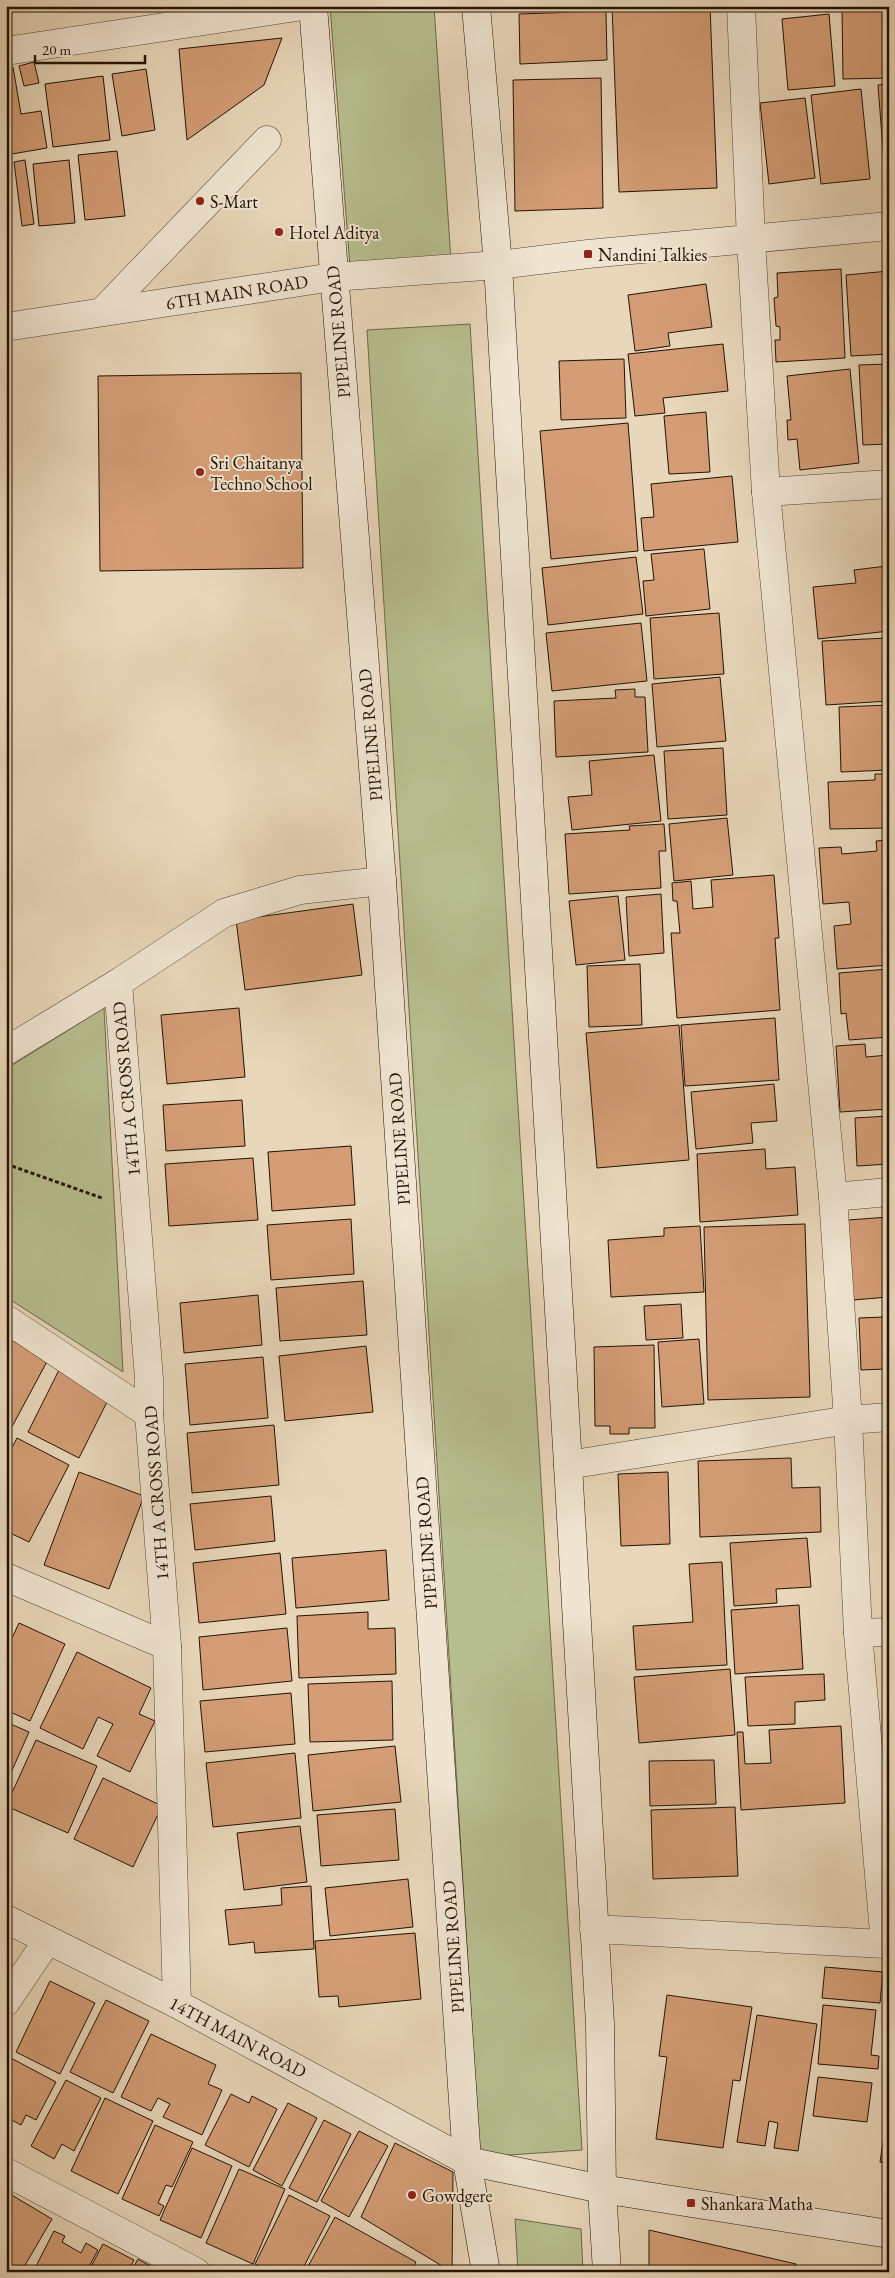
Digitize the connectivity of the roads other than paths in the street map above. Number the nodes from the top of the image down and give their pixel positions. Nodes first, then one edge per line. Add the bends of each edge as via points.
1 (302, 6) edge
2 (313, 6) edge
3 (741, 6) edge
4 (479, 8) edge
5 (6, 51) edge
6 (267, 140) dead end
7 (889, 226) edge
8 (750, 240) junction
9 (498, 265) junction
10 (333, 277) junction
11 (102, 312) junction
12 (6, 327) edge
13 (889, 484) edge
14 (766, 492) junction
15 (382, 881) junction
16 (118, 983) junction
17 (6, 1051) edge
18 (889, 1192) edge
19 (833, 1197) junction
20 (6, 1319) edge
21 (149, 1414) junction
22 (889, 1417) edge
23 (848, 1420) junction
24 (568, 1465) junction
25 (6, 1577) edge
26 (889, 1632) edge
27 (858, 1633) junction
28 (167, 1646) junction
29 (6, 1920) edge
30 (594, 1929) junction
31 (47, 1941) junction
32 (887, 1944) edge
33 (6, 2002) edge
34 (177, 2004) junction
35 (467, 2161) junction
36 (6, 2172) edge
37 (602, 2190) junction
38 (889, 2234) edge
39 (196, 2272) edge
40 (486, 2272) edge
41 (607, 2272) edge

1 - 5 street
2 - 10 street, PIPELINE ROAD
3 - 8 street
4 - 9 street
6 - 11 street
7 - 8 street, 6TH MAIN ROAD
8 - 9 street, 6TH MAIN ROAD
8 - 14 street
9 - 10 street, 6TH MAIN ROAD
9 - 24 street
10 - 11 street, 6TH MAIN ROAD
10 - 15 street, PIPELINE ROAD
11 - 12 street, 6TH MAIN ROAD
13 - 14 street
14 - 19 street
15 - 16 street via 300,890 224,913
15 - 35 street, PIPELINE ROAD
16 - 17 street
16 - 21 street, 14TH A CROSS ROAD
18 - 19 street
19 - 23 street
20 - 21 street
21 - 28 street, 14TH A CROSS ROAD
22 - 23 street
23 - 24 street
23 - 27 street
24 - 30 street
25 - 28 street
26 - 27 street
27 - 32 street
28 - 34 street, 14TH A CROSS ROAD
29 - 31 street, 14TH MAIN ROAD
30 - 32 street
30 - 37 street via 600,2024
31 - 33 street
31 - 34 street, 14TH MAIN ROAD
34 - 35 street, 14TH MAIN ROAD
35 - 37 street, 14TH MAIN ROAD
35 - 40 street, PIPELINE ROAD
36 - 39 street
37 - 38 street, 14TH MAIN ROAD
37 - 41 street

